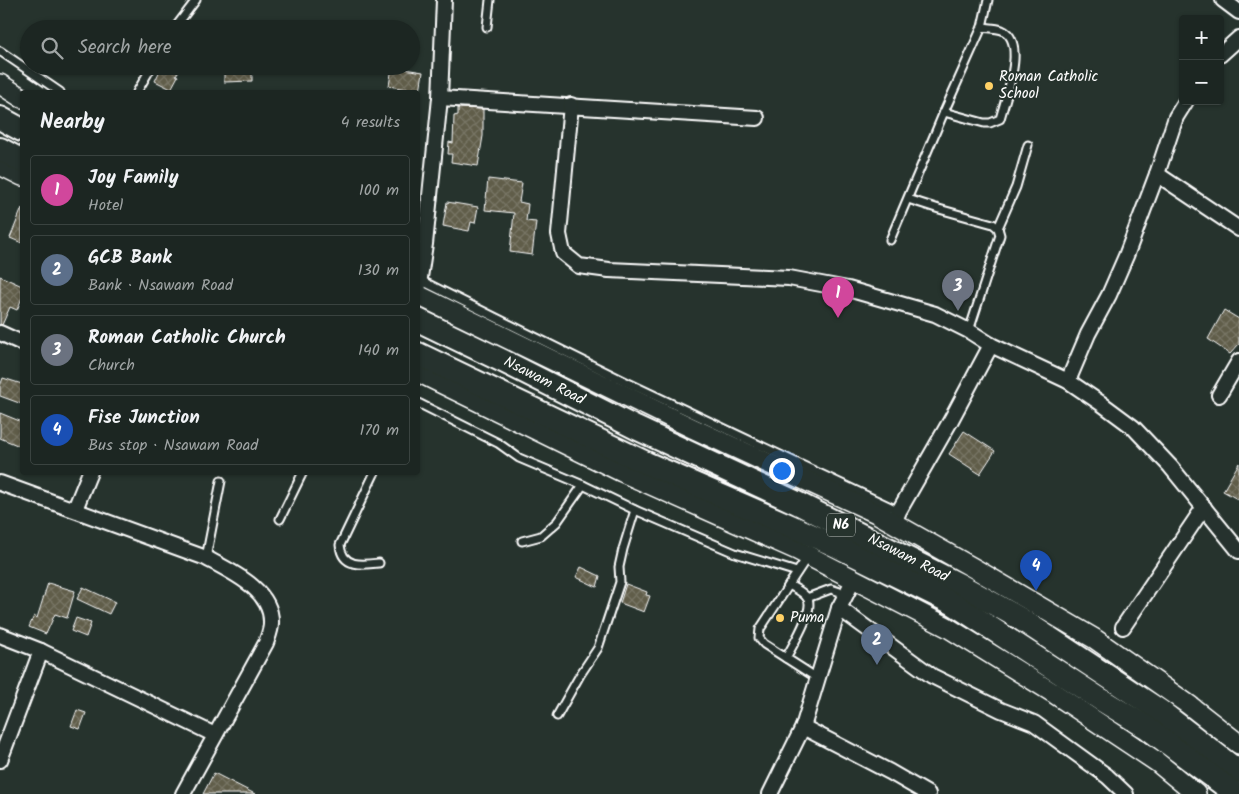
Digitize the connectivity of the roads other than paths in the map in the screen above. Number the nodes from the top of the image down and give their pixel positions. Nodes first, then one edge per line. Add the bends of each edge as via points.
1 (196, 0) edge
2 (444, 0) edge
3 (490, 0) edge
4 (988, 0) edge
5 (1223, 0) edge
6 (1239, 12) edge
7 (181, 20) edge
8 (487, 27) dead end
9 (982, 27) junction
10 (1239, 38) edge
11 (0, 51) edge
12 (1224, 51) edge
13 (20, 65) edge
14 (35, 75) edge
15 (147, 75) edge
16 (0, 84) edge
17 (57, 90) edge
18 (138, 90) edge
19 (20, 97) edge
20 (440, 98) junction
21 (1184, 105) edge
22 (571, 106) junction
23 (944, 112) junction
24 (0, 118) edge
25 (757, 118) dead end
26 (20, 129) edge
27 (1028, 145) dead end
28 (0, 149) edge
29 (20, 161) edge
30 (0, 165) edge
31 (1157, 174) junction
32 (20, 175) edge
33 (908, 198) junction
34 (998, 228) junction
35 (1239, 229) edge
36 (890, 240) dead end
37 (420, 274) edge
38 (420, 287) edge
39 (420, 321) edge
40 (969, 331) junction
41 (0, 333) edge
42 (20, 342) edge
43 (991, 345) junction
44 (420, 355) edge
45 (1239, 361) edge
46 (420, 373) edge
47 (1068, 382) junction
48 (1219, 395) dead end
49 (420, 405) edge
50 (89, 475) edge
51 (302, 475) edge
52 (374, 475) edge
53 (221, 482) dead end
54 (0, 483) edge
55 (582, 485) junction
56 (1204, 507) junction
57 (75, 509) junction
58 (635, 510) junction
59 (896, 517) junction
60 (280, 520) dead end
61 (522, 541) dead end
62 (1239, 551) edge
63 (808, 556) junction
64 (206, 558) junction
65 (379, 563) dead end
66 (797, 572) junction
67 (789, 585) junction
68 (850, 586) junction
69 (807, 598) junction
70 (838, 608) junction
71 (1123, 627) dead end
72 (0, 635) edge
73 (41, 651) junction
74 (786, 658) junction
75 (817, 678) junction
76 (557, 716) dead end
77 (803, 727) junction
78 (215, 734) junction
79 (1239, 744) edge
80 (1, 754) edge
81 (1239, 772) edge
82 (774, 793) edge
83 (183, 794) edge
84 (927, 794) edge
85 (1126, 794) edge
86 (1196, 794) edge
87 (1236, 794) edge

1 - 7 lane
2 - 20 street
3 - 8 lane
4 - 9 lane
5 - 6 street
9 - 23 lane
9 - 23 lane via 1002,30 1015,46 1015,59 1000,118 990,124
10 - 12 street
11 - 13 lane
14 - 17 lane
15 - 18 lane
16 - 19 main road
20 - 22 street
20 - 37 street
21 - 31 street via 1176,117
22 - 25 street
22 - 40 street via 559,234 563,253 579,266 790,278 904,304 935,314
23 - 33 lane
24 - 26 highway
27 - 34 lane via 1016,187
28 - 29 highway
30 - 32 main road
31 - 35 street
31 - 47 street via 1123,264
33 - 34 lane
33 - 36 lane
34 - 40 lane via 1000,235
38 - 59 main road via 692,428 876,513
39 - 81 highway, Nsawam Road / N6 via 960,585 1018,618 1160,712
40 - 43 street
41 - 42 street
43 - 47 street
43 - 59 street
44 - 87 highway, Nsawam Road / N6 via 646,463 841,548 954,604 1146,727
45 - 48 street
46 - 63 main road via 622,472
47 - 56 street via 1133,427
49 - 55 lane via 498,443 519,458
50 - 57 street
51 - 60 lane
52 - 65 lane via 340,551 357,565
53 - 64 lane
54 - 57 street
55 - 58 lane
55 - 61 lane via 557,522 541,536
56 - 62 street
56 - 71 street
57 - 64 street
58 - 66 lane via 735,553
58 - 76 lane via 619,567 620,582 598,648
59 - 79 main road via 1095,639
63 - 66 lane
63 - 68 main road
64 - 78 street via 257,590 269,606 272,625 266,643
66 - 67 lane
67 - 69 lane
67 - 74 lane via 760,629 759,638
68 - 69 lane
68 - 70 street
68 - 86 main road via 947,627 1158,762
69 - 74 lane via 809,612
70 - 75 street
70 - 85 street via 932,676 1034,723 1107,776
72 - 73 street
73 - 78 street
73 - 80 street
74 - 75 lane
75 - 77 street
77 - 82 street
77 - 84 street
78 - 83 street

